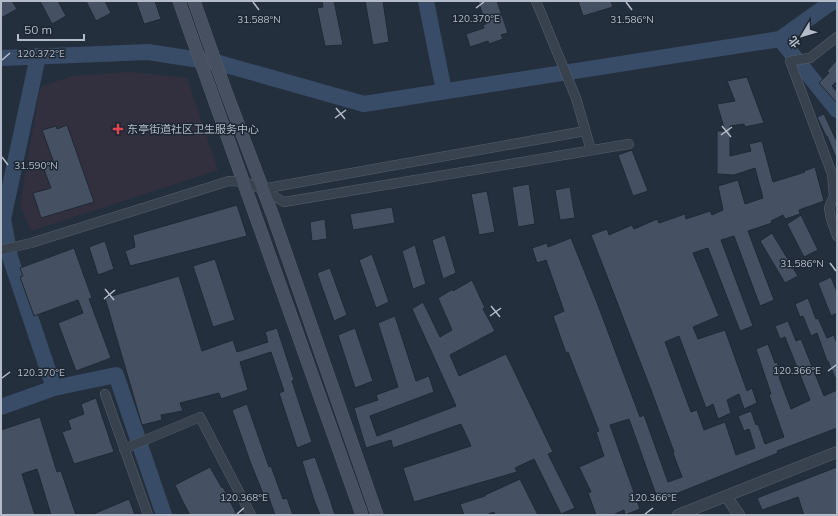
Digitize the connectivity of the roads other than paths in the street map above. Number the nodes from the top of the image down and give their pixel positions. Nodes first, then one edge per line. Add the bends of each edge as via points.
1 (179, 1) edge
2 (194, 1) edge
3 (536, 1) edge
4 (837, 37) edge
5 (585, 131) junction
6 (629, 144) dead end
7 (591, 150) junction
8 (243, 181) junction
9 (262, 189) junction
10 (837, 236) edge
11 (1, 250) edge
12 (105, 394) dead end
13 (124, 449) junction
14 (837, 452) edge
15 (726, 496) junction
16 (148, 515) edge
17 (250, 515) edge
18 (362, 515) edge
19 (377, 515) edge
20 (678, 515) edge
21 (731, 515) edge
22 (739, 515) edge

1 - 8 main road
2 - 9 main road
3 - 5 street via 576,98
4 - 10 street via 810,58 790,61 832,174 834,196 829,208
5 - 7 street
5 - 9 street
6 - 7 street
7 - 9 street via 284,202
8 - 9 street
8 - 11 street via 229,181
8 - 18 main road
9 - 19 main road
12 - 13 street
13 - 16 street
13 - 17 street via 200,417
14 - 15 street
15 - 20 street
15 - 21 street
15 - 22 street

